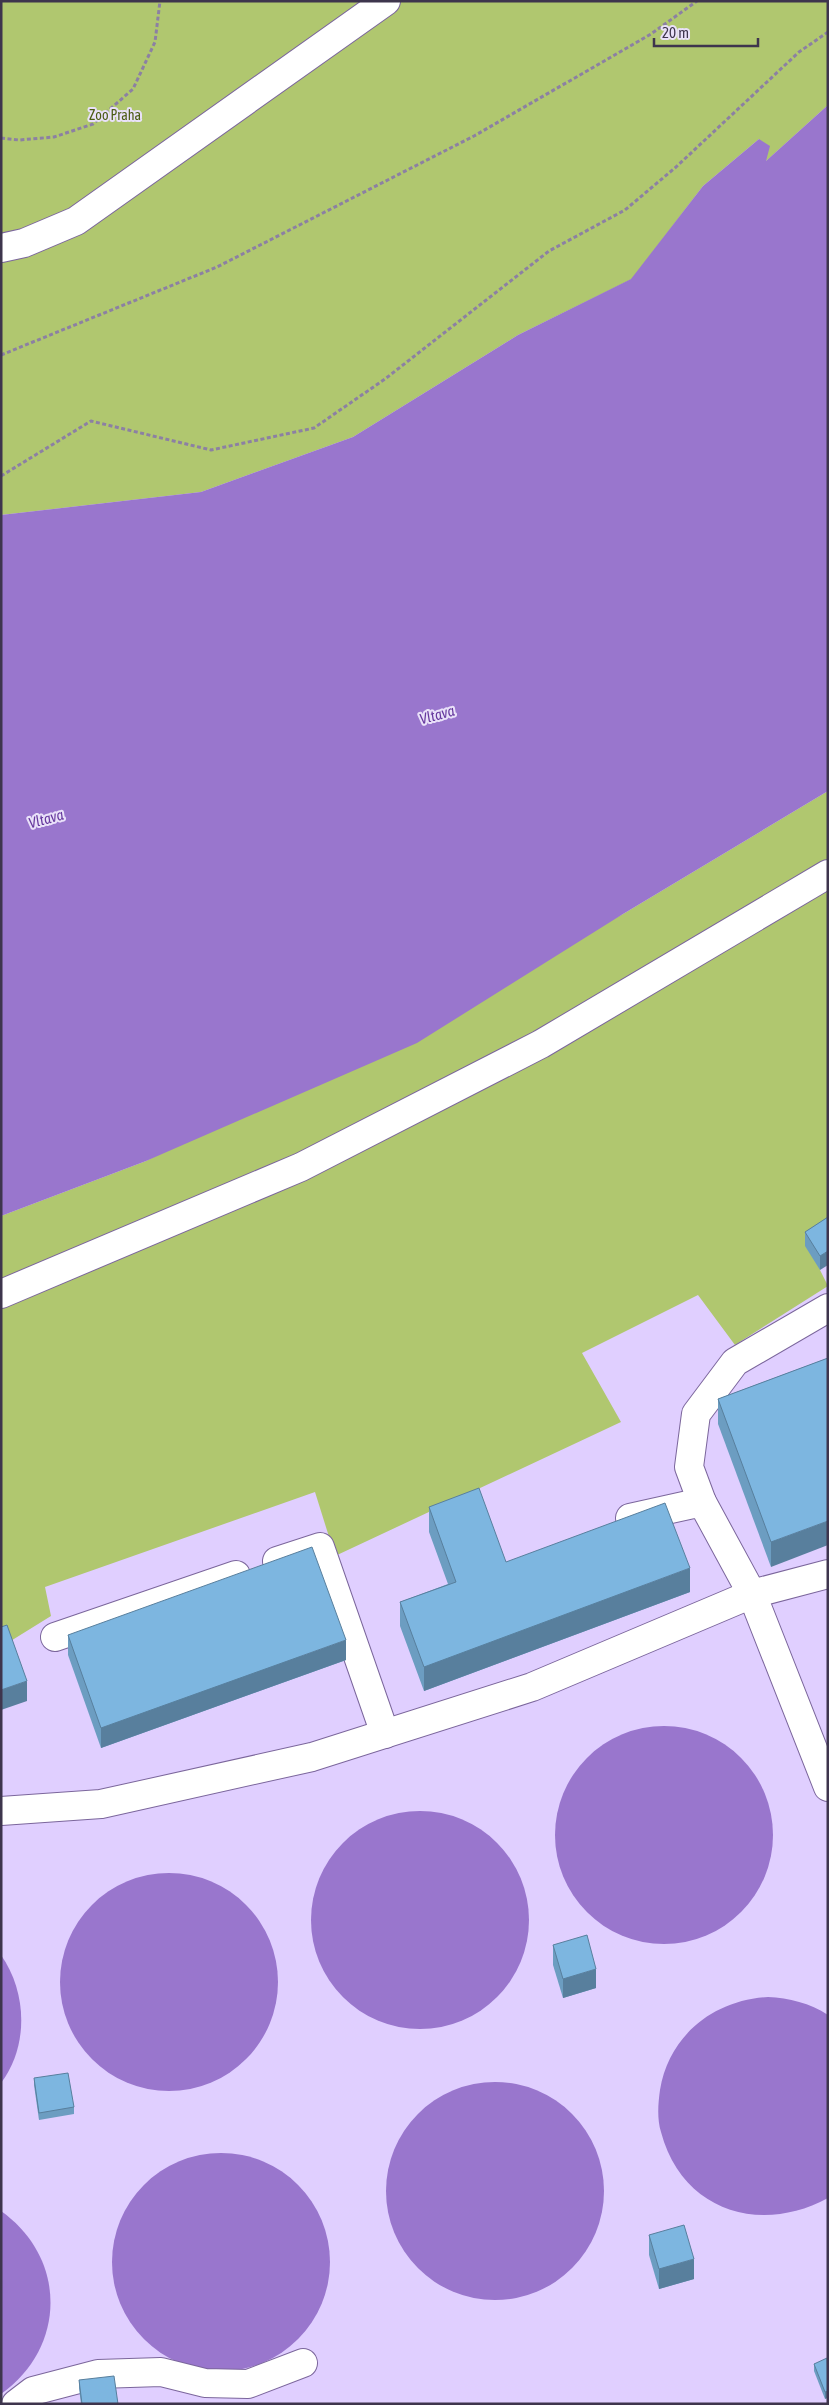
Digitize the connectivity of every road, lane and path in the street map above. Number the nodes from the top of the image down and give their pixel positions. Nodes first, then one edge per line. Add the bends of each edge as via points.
1 (160, 1) edge
2 (386, 1) edge
3 (697, 1) edge
4 (828, 32) edge
5 (1, 138) edge
6 (1, 248) edge
7 (1, 356) edge
8 (1, 476) edge
9 (828, 874) edge
10 (1, 1294) edge
11 (828, 1308) edge
12 (702, 1502) junction
13 (606, 1526) edge
14 (828, 1574) edge
15 (752, 1594) junction
16 (55, 1637) dead end
17 (385, 1734) junction
18 (828, 1787) edge
19 (1, 1811) edge
20 (303, 2363) dead end
21 (16, 2404) edge

1 - 5 path via 155,42 133,89 93,124 54,137
2 - 6 lane via 76,221 24,243
3 - 7 path via 651,34 448,150 217,267
4 - 8 path via 800,52 676,167 624,210 549,251 386,379 314,428 211,450 91,421
9 - 10 lane via 541,1044 301,1167
11 - 12 lane via 735,1362 696,1414 689,1466
12 - 13 lane
12 - 15 lane
14 - 15 lane
15 - 17 lane via 532,1687
15 - 18 lane
16 - 17 lane via 320,1547
17 - 19 lane via 312,1758 101,1804
20 - 21 lane via 248,2384 205,2383 161,2372 98,2374 34,2391

